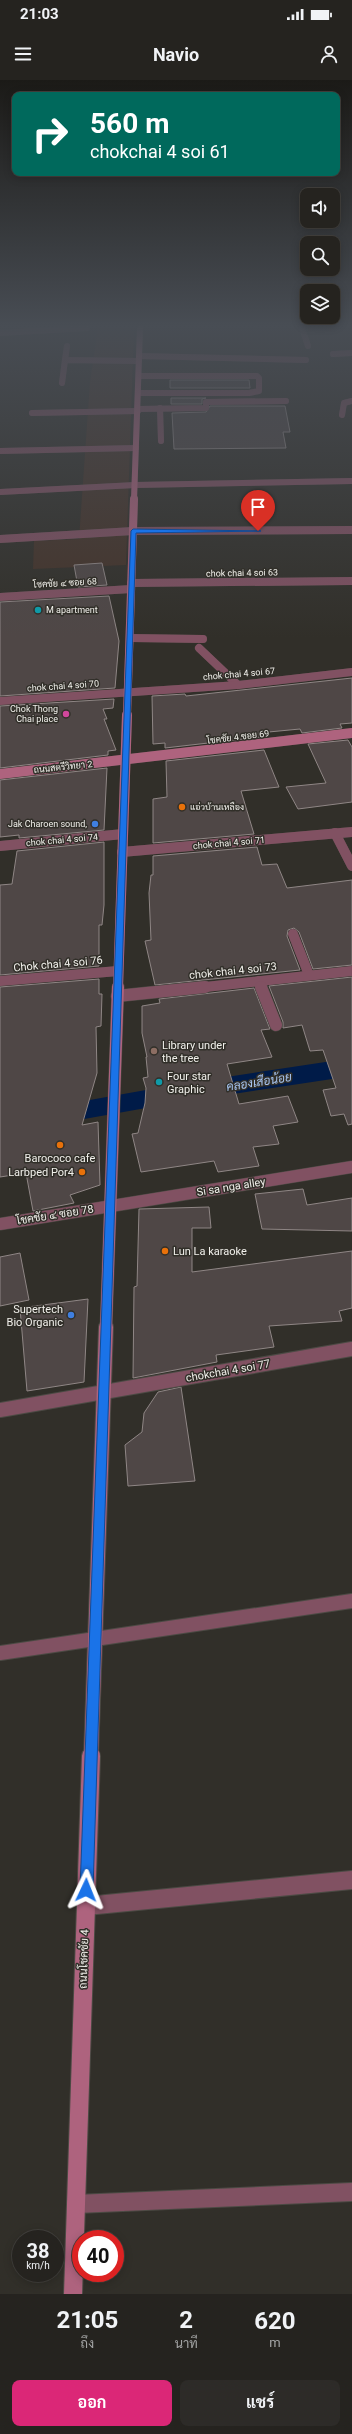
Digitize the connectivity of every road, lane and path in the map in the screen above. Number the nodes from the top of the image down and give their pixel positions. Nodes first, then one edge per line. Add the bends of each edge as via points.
1 (137, 431) edge
2 (161, 431) edge
3 (161, 441) dead end
4 (136, 448) junction
5 (0, 451) edge
6 (352, 481) edge
7 (135, 485) junction
8 (0, 492) edge
9 (352, 530) edge
10 (133, 531) junction
11 (0, 539) edge
12 (352, 581) edge
13 (131, 586) junction
14 (0, 597) edge
15 (130, 638) junction
16 (203, 639) dead end
17 (199, 648) dead end
18 (352, 672) edge
19 (238, 685) junction
20 (128, 692) junction
21 (0, 701) edge
22 (352, 733) edge
23 (126, 760) junction
24 (0, 774) edge
25 (352, 832) edge
26 (335, 833) junction
27 (123, 834) junction
28 (0, 846) edge
29 (122, 852) junction
30 (352, 866) edge
31 (294, 934) dead end
32 (118, 971) junction
33 (352, 971) edge
34 (309, 975) junction
35 (0, 981) edge
36 (259, 981) junction
37 (117, 996) junction
38 (276, 1025) dead end
39 (352, 1167) edge
40 (110, 1207) junction
41 (0, 1224) edge
42 (352, 1349) edge
43 (104, 1394) junction
44 (0, 1410) edge
45 (352, 1601) edge
46 (95, 1638) junction
47 (0, 1653) edge
48 (352, 1880) edge
49 (86, 1906) junction
50 (352, 2192) edge
51 (76, 2204) junction
52 (73, 2294) edge

1 - 4 street, ถนนโชคชัย 4
2 - 3 street
4 - 5 street
4 - 7 street, ถนนโชคชัย 4
6 - 7 street
7 - 8 street
7 - 10 street, ถนนโชคชัย 4
9 - 10 street
10 - 11 street
10 - 13 street, ถนนโชคชัย 4
12 - 13 street, chok chai 4 soi 63
13 - 14 street, โชคชัย ๔ ซอย 68
13 - 15 street, ถนนโชคชัย 4
15 - 16 street
15 - 20 street, ถนนโชคชัย 4
17 - 19 street
18 - 19 street, chok chai 4 soi 67
19 - 20 street, chok chai 4 soi 67
20 - 21 street, chok chai 4 soi 70
20 - 23 street, ถนนโชคชัย 4
22 - 23 street, โชคชัย 4 ซอย 69
23 - 24 street, ถนนสตรีวิทยา 2
23 - 27 street, ถนนโชคชัย 4
25 - 26 street, chok chai 4 soi 71
26 - 29 street, chok chai 4 soi 71
26 - 30 street
27 - 28 street, chok chai 4 soi 74
27 - 29 street, ถนนโชคชัย 4
29 - 32 street, ถนนโชคชัย 4
31 - 34 street
32 - 35 street, Chok chai 4 soi 76
32 - 37 street, ถนนโชคชัย 4
33 - 34 street, chok chai 4 soi 73
34 - 36 street, chok chai 4 soi 73
36 - 37 street, chok chai 4 soi 73
36 - 38 street
37 - 40 street, ถนนโชคชัย 4
39 - 40 street, Si sa nga alley
40 - 41 street, โชคชัย ๔ ซอย 78
40 - 43 street, ถนนโชคชัย 4
42 - 43 street, chokchai 4 soi 77
43 - 44 street, chokchai 4 soi 77
43 - 46 street, ถนนโชคชัย 4
45 - 46 street
46 - 47 street
46 - 49 street, ถนนโชคชัย 4
48 - 49 street
49 - 51 street, ถนนโชคชัย 4
50 - 51 street
51 - 52 street, ถนนโชคชัย 4

